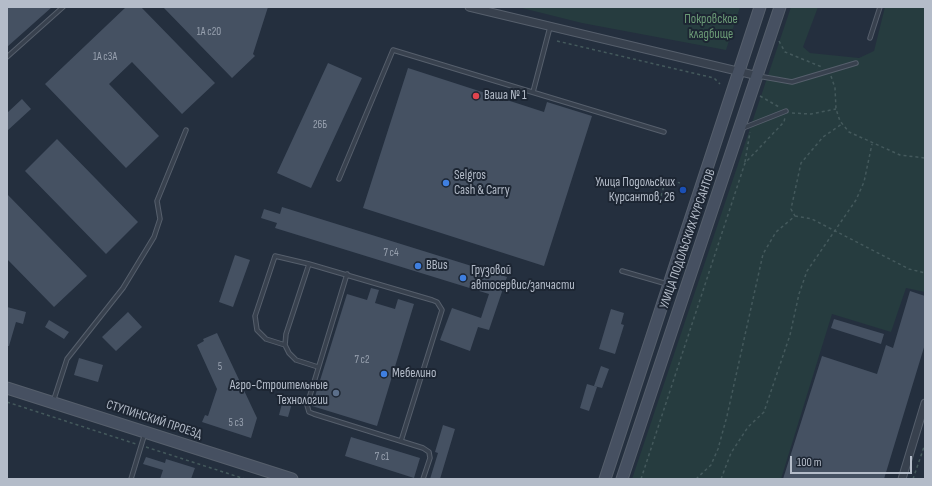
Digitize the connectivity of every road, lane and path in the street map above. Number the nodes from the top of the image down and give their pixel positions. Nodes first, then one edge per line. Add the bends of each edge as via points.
1 (63, 7) edge
2 (469, 7) edge
3 (760, 7) edge
4 (780, 7) edge
5 (880, 7) edge
6 (550, 27) junction
7 (778, 37) dead end
8 (870, 38) dead end
9 (557, 41) dead end
10 (7, 56) edge
11 (856, 63) dead end
12 (829, 70) junction
13 (738, 72) junction
14 (758, 76) junction
15 (720, 84) dead end
16 (533, 92) junction
17 (760, 96) dead end
18 (836, 109) junction
19 (786, 111) junction
20 (842, 124) junction
21 (751, 125) junction
22 (740, 129) junction
23 (186, 130) dead end
24 (664, 132) dead end
25 (872, 144) junction
26 (925, 158) edge
27 (745, 163) junction
28 (339, 179) dead end
29 (680, 183) dead end
30 (661, 196) dead end
31 (794, 216) junction
32 (834, 231) junction
33 (308, 264) junction
34 (622, 271) dead end
35 (925, 273) edge
36 (347, 274) junction
37 (669, 285) junction
38 (284, 345) junction
39 (318, 367) junction
40 (7, 388) edge
41 (7, 402) edge
42 (52, 403) junction
43 (925, 403) edge
44 (145, 432) junction
45 (401, 441) junction
46 (925, 444) edge
47 (141, 445) junction
48 (286, 478) edge
49 (131, 479) edge
50 (245, 479) edge
51 (423, 479) edge
52 (605, 479) edge
53 (622, 479) edge
54 (641, 479) edge
55 (696, 479) edge
56 (721, 479) edge
57 (902, 479) edge
58 (913, 479) edge

1 - 10 lane
2 - 6 street
3 - 13 main road, УЛИЦА ПОДОЛЬСКИХ КУРСАНТОВ
4 - 14 main road, УЛИЦА ПОДОЛЬСКИХ КУРСАНТОВ
5 - 8 lane
6 - 13 street
6 - 16 lane
7 - 12 path via 785,52
9 - 15 path via 714,78
11 - 12 lane
12 - 14 lane via 792,82
12 - 18 path via 835,88
13 - 14 street
13 - 37 main road, УЛИЦА ПОДОЛЬСКИХ КУРСАНТОВ
14 - 22 main road, УЛИЦА ПОДОЛЬСКИХ КУРСАНТОВ
16 - 24 lane
16 - 28 lane via 393,50
17 - 19 path
18 - 19 path via 811,114
18 - 20 path
19 - 21 lane
19 - 27 path via 784,122
20 - 25 path via 848,132
20 - 31 path via 823,137 801,163 791,209
21 - 22 lane
21 - 27 path
22 - 53 main road, УЛИЦА ПОДОЛЬСКИХ КУРСАНТОВ
23 - 42 lane via 157,201 160,219 154,237 123,288 67,359
25 - 26 path via 900,155
25 - 32 path via 864,182 856,200
27 - 54 path
29 - 30 path via 666,179
31 - 32 path via 812,219
31 - 55 path via 776,232 763,254 718,449 711,465
32 - 35 path via 910,269
32 - 56 path via 807,271 790,335 764,412 748,426 731,453
33 - 36 lane
33 - 38 lane
33 - 38 lane via 275,256 255,316 257,330 266,339
34 - 37 lane
36 - 39 lane
36 - 45 lane via 432,300 441,306 442,310
37 - 52 main road, УЛИЦА ПОДОЛЬСКИХ КУРСАНТОВ
38 - 39 lane via 296,360
39 - 45 lane via 306,406 309,412
40 - 42 main road, СТУПИНСКИЙ ПРОЕЗД
41 - 47 path
42 - 44 main road, СТУПИНСКИЙ ПРОЕЗД
43 - 57 street
44 - 47 lane
44 - 48 main road, СТУПИНСКИЙ ПРОЕЗД
45 - 51 lane via 429,452 430,458
46 - 58 path
47 - 49 lane
47 - 50 path

